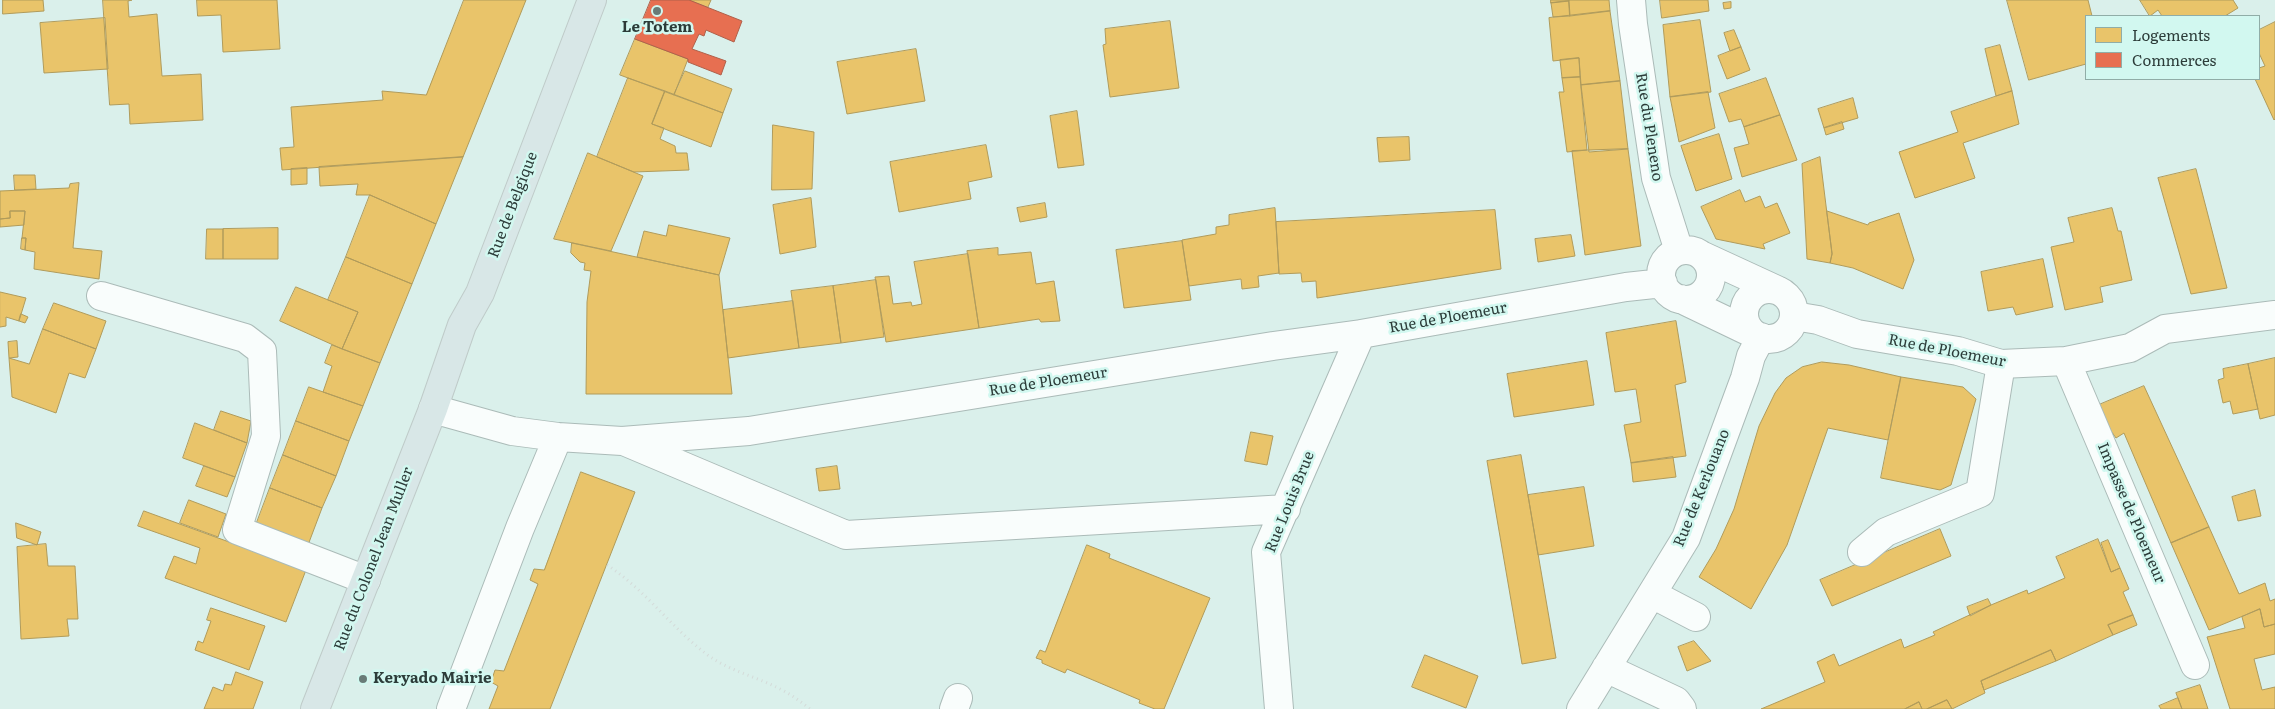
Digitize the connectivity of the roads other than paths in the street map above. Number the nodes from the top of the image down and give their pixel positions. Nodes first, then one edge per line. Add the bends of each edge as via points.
1 (592, 0) edge
2 (1631, 0) edge
3 (1690, 253) junction
4 (1777, 290) junction
5 (1672, 291) junction
6 (101, 296) dead end
7 (2275, 315) edge
8 (1794, 316) junction
9 (1361, 334) junction
10 (1759, 336) junction
11 (2066, 361) junction
12 (2001, 364) junction
13 (433, 410) junction
14 (558, 437) junction
15 (622, 441) junction
16 (1286, 509) junction
17 (1862, 552) dead end
18 (366, 580) junction
19 (1652, 594) junction
20 (1696, 617) dead end
21 (2196, 665) dead end
22 (1606, 668) junction
23 (459, 707) edge
24 (315, 709) edge
25 (1279, 709) edge
26 (1581, 709) edge
27 (1682, 709) edge

1 - 13 main road, Rue de Belgique via 480,293 462,325
2 - 3 street, Rue du Pleneno via 1656,178
3 - 4 street
3 - 5 street via 1666,260 1662,268
3 - 5 street via 1707,261 1709,284 1690,299
4 - 8 street via 1790,299
4 - 10 street via 1761,290 1747,304 1744,315 1750,330
5 - 9 street, Rue de Ploemeur via 1626,287
5 - 10 street
6 - 18 street via 245,338 262,351 266,436 237,530
7 - 11 street, Rue de Ploemeur via 2165,329 2130,348
8 - 10 street via 1787,331 1780,336
8 - 12 street, Rue de Ploemeur via 1818,320 1857,334 1958,351
9 - 15 street, Rue de Ploemeur via 749,431
9 - 16 street, Rue Louis Brue
10 - 19 street, Rue de Kerlouano via 1686,538
11 - 12 street, Rue de Ploemeur
11 - 21 street, Impasse de Ploemeur
12 - 17 street via 1980,493 1886,532
13 - 14 street, Rue de Ploemeur via 512,431
13 - 18 main road, Rue du Colonel Jean Muller
14 - 15 street, Rue de Ploemeur
14 - 23 street via 520,528
15 - 16 street via 846,535
16 - 25 street, Rue Louis Brue via 1266,552
18 - 24 main road, Rue du Colonel Jean Muller
19 - 20 street
19 - 22 street, Rue de Kerlouano
22 - 26 street, Rue de Kerlouano
22 - 27 street via 1676,701

